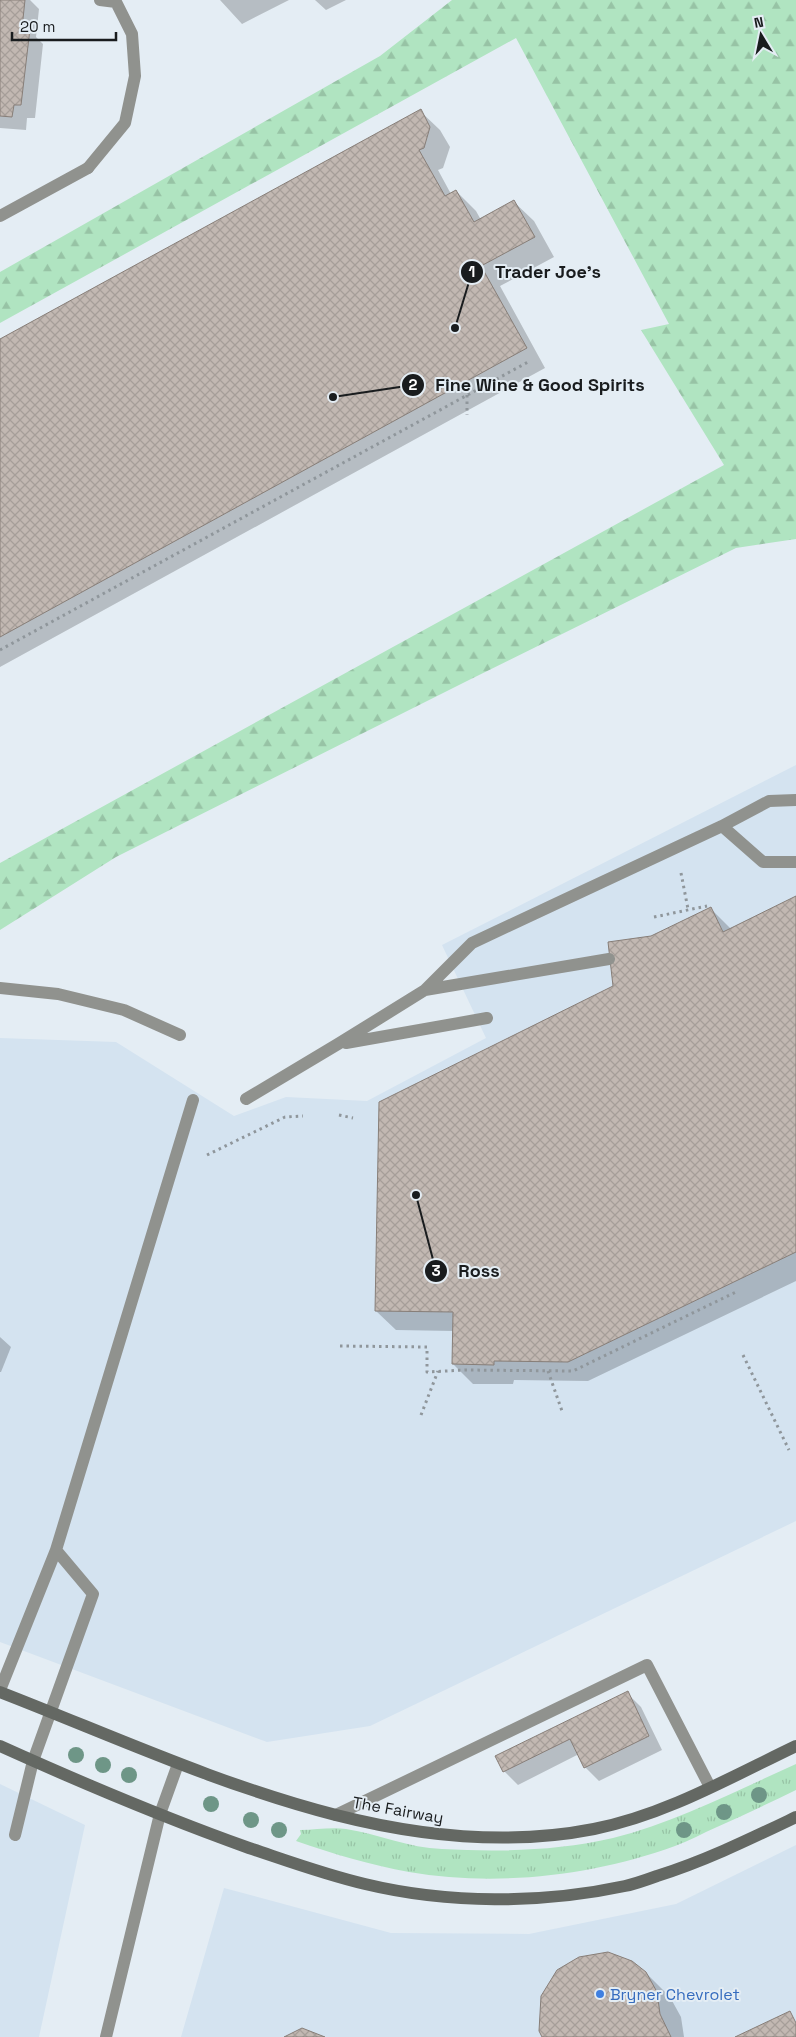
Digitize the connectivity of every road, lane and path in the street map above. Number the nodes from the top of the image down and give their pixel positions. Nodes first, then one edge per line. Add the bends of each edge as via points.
1 (100, 0) edge
2 (115, 1) edge
3 (0, 216) edge
4 (528, 362) dead end
5 (467, 395) junction
6 (468, 415) dead end
7 (0, 650) edge
8 (796, 800) edge
9 (722, 826) junction
10 (676, 848) junction
11 (796, 862) edge
12 (707, 906) dead end
13 (688, 909) junction
14 (654, 917) dead end
15 (609, 959) dead end
16 (0, 988) edge
17 (425, 990) junction
18 (487, 1018) dead end
19 (180, 1035) dead end
20 (338, 1044) junction
21 (246, 1098) dead end
22 (193, 1100) dead end
23 (339, 1115) dead end
24 (303, 1116) dead end
25 (353, 1118) dead end
26 (207, 1155) dead end
27 (738, 1291) dead end
28 (340, 1346) dead end
29 (743, 1356) dead end
30 (438, 1371) junction
31 (548, 1371) junction
32 (562, 1411) dead end
33 (421, 1415) dead end
34 (789, 1450) dead end
35 (56, 1550) junction
36 (0, 1691) edge
37 (49, 1711) junction
38 (0, 1746) edge
39 (796, 1746) edge
40 (32, 1761) junction
41 (178, 1764) junction
42 (710, 1787) junction
43 (160, 1814) junction
44 (336, 1815) junction
45 (796, 1817) edge
46 (15, 1835) dead end
47 (106, 2037) edge

1 - 2 street
2 - 3 street via 132,34 134,76 126,123 88,168
4 - 5 path
5 - 6 path
5 - 7 path
8 - 9 street via 769,802
9 - 10 street
9 - 11 street via 763,862
10 - 13 path
10 - 17 street via 472,943
12 - 13 path
13 - 14 path
15 - 17 street
16 - 19 street via 58,994 124,1010
17 - 20 street
18 - 20 street
20 - 21 street
22 - 35 street
23 - 25 path
24 - 26 path via 285,1117
27 - 31 path via 573,1371
28 - 30 path via 427,1347 427,1372
29 - 34 path
30 - 31 path
30 - 33 path
31 - 32 path
35 - 36 street
35 - 37 street via 93,1594
36 - 37 main road, The Fairway
37 - 40 street
37 - 41 main road, The Fairway
38 - 40 main road
39 - 42 main road, The Fairway
40 - 43 main road
40 - 46 street
41 - 43 street
41 - 44 main road, The Fairway
42 - 44 main road, The Fairway via 652,1812 596,1828 553,1835 438,1835
42 - 44 street via 647,1665
43 - 45 main road via 310,1869 366,1885 464,1898 568,1895 626,1886 683,1868
43 - 47 street

